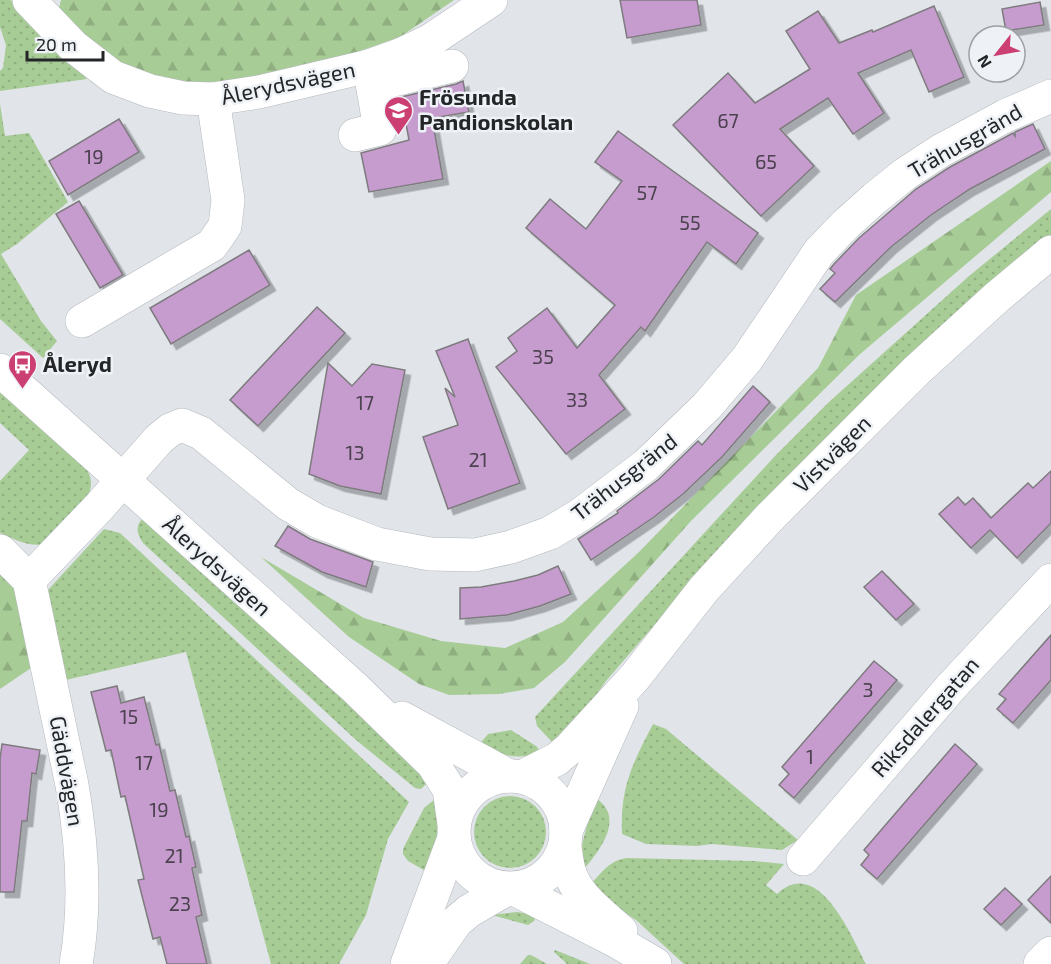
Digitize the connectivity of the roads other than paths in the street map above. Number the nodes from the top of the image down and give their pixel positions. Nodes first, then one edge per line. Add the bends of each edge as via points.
1 (29, 0) edge
2 (491, 0) edge
3 (452, 66) dead end
4 (371, 75) junction
5 (1051, 96) edge
6 (213, 99) junction
7 (355, 135) dead end
8 (1051, 252) edge
9 (82, 321) dead end
10 (0, 370) edge
11 (123, 481) junction
12 (0, 551) edge
13 (29, 580) junction
14 (1051, 580) edge
15 (635, 676) junction
16 (355, 688) junction
17 (515, 776) junction
18 (454, 831) junction
19 (565, 839) junction
20 (803, 859) dead end
21 (511, 889) junction
22 (1051, 953) edge
23 (76, 964) edge
24 (407, 964) edge
25 (427, 964) edge
26 (657, 964) edge
27 (1040, 964) edge

1 - 6 street, Ålerydsvägen via 73,45 113,77 150,91
2 - 4 street, Ålerydsvägen
3 - 4 street
4 - 6 street, Ålerydsvägen
4 - 7 street via 380,129
5 - 11 street, Trähusgränd via 940,151 875,198 819,252 747,359 707,406 646,465 550,533 475,555 430,554 377,544 317,521 288,504 201,433 182,426 159,439
6 - 9 street via 228,200 225,226 212,245
8 - 15 street, Vistvägen via 916,371 769,518 704,589
10 - 11 street, Ålerydsvägen
11 - 13 street
11 - 16 street, Ålerydsvägen
12 - 13 street
13 - 23 street, Gäddvägen via 77,818 81,868
14 - 20 street, Riksdalergatan via 951,687
15 - 17 street, Vistvägen via 557,759
15 - 19 street, Vistvägen
16 - 17 street, Ålerydsvägen via 454,747
16 - 18 street, Ålerydsvägen via 444,779 449,789
17 - 18 street via 489,780 473,790 460,805
17 - 19 street via 539,784 553,796 563,812
18 - 21 street via 458,854 466,868 477,879
18 - 24 street
19 - 21 street via 558,863 546,876 531,885
19 - 26 street via 569,872 588,901
21 - 25 street via 456,922
21 - 26 street
22 - 27 street

